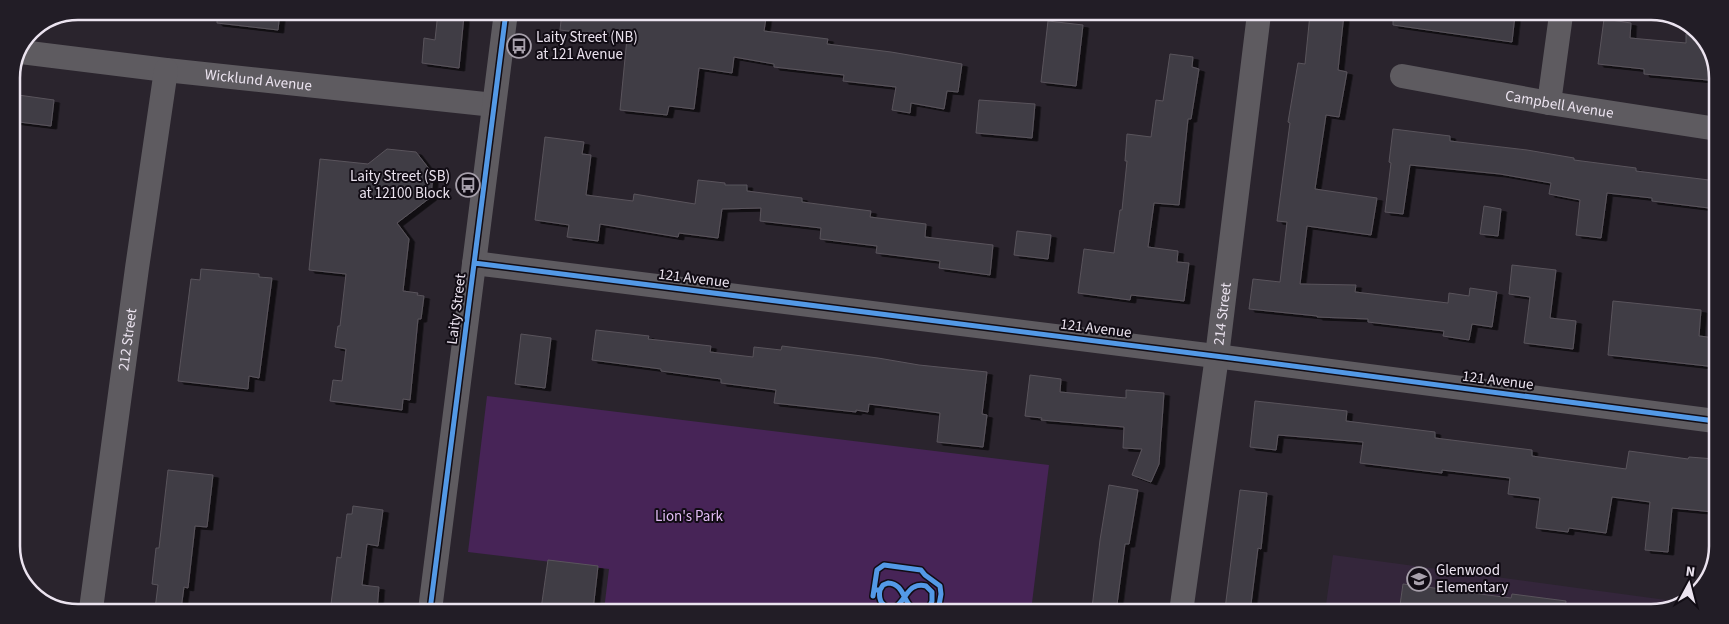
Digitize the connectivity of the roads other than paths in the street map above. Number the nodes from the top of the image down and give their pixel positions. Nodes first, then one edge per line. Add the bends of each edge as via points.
1 (505, 20) edge
2 (1258, 20) edge
3 (1560, 20) edge
4 (26, 53) edge
5 (166, 70) junction
6 (1402, 76) dead end
7 (1549, 103) junction
8 (494, 105) junction
9 (1709, 128) edge
10 (474, 263) junction
11 (1217, 356) junction
12 (1709, 420) edge
13 (92, 604) edge
14 (431, 604) edge
15 (1182, 604) edge

1 - 8 street, Laity Street
2 - 11 street, 214 Street
3 - 7 street
4 - 5 street, Wicklund Avenue
5 - 8 street, Wicklund Avenue
5 - 13 street, 212 Street
6 - 7 street, Campbell Avenue
7 - 9 street, Campbell Avenue
8 - 10 street, Laity Street
10 - 11 street, 121 Avenue
10 - 14 street, Laity Street
11 - 12 street, 121 Avenue
11 - 15 street, 214 Street

